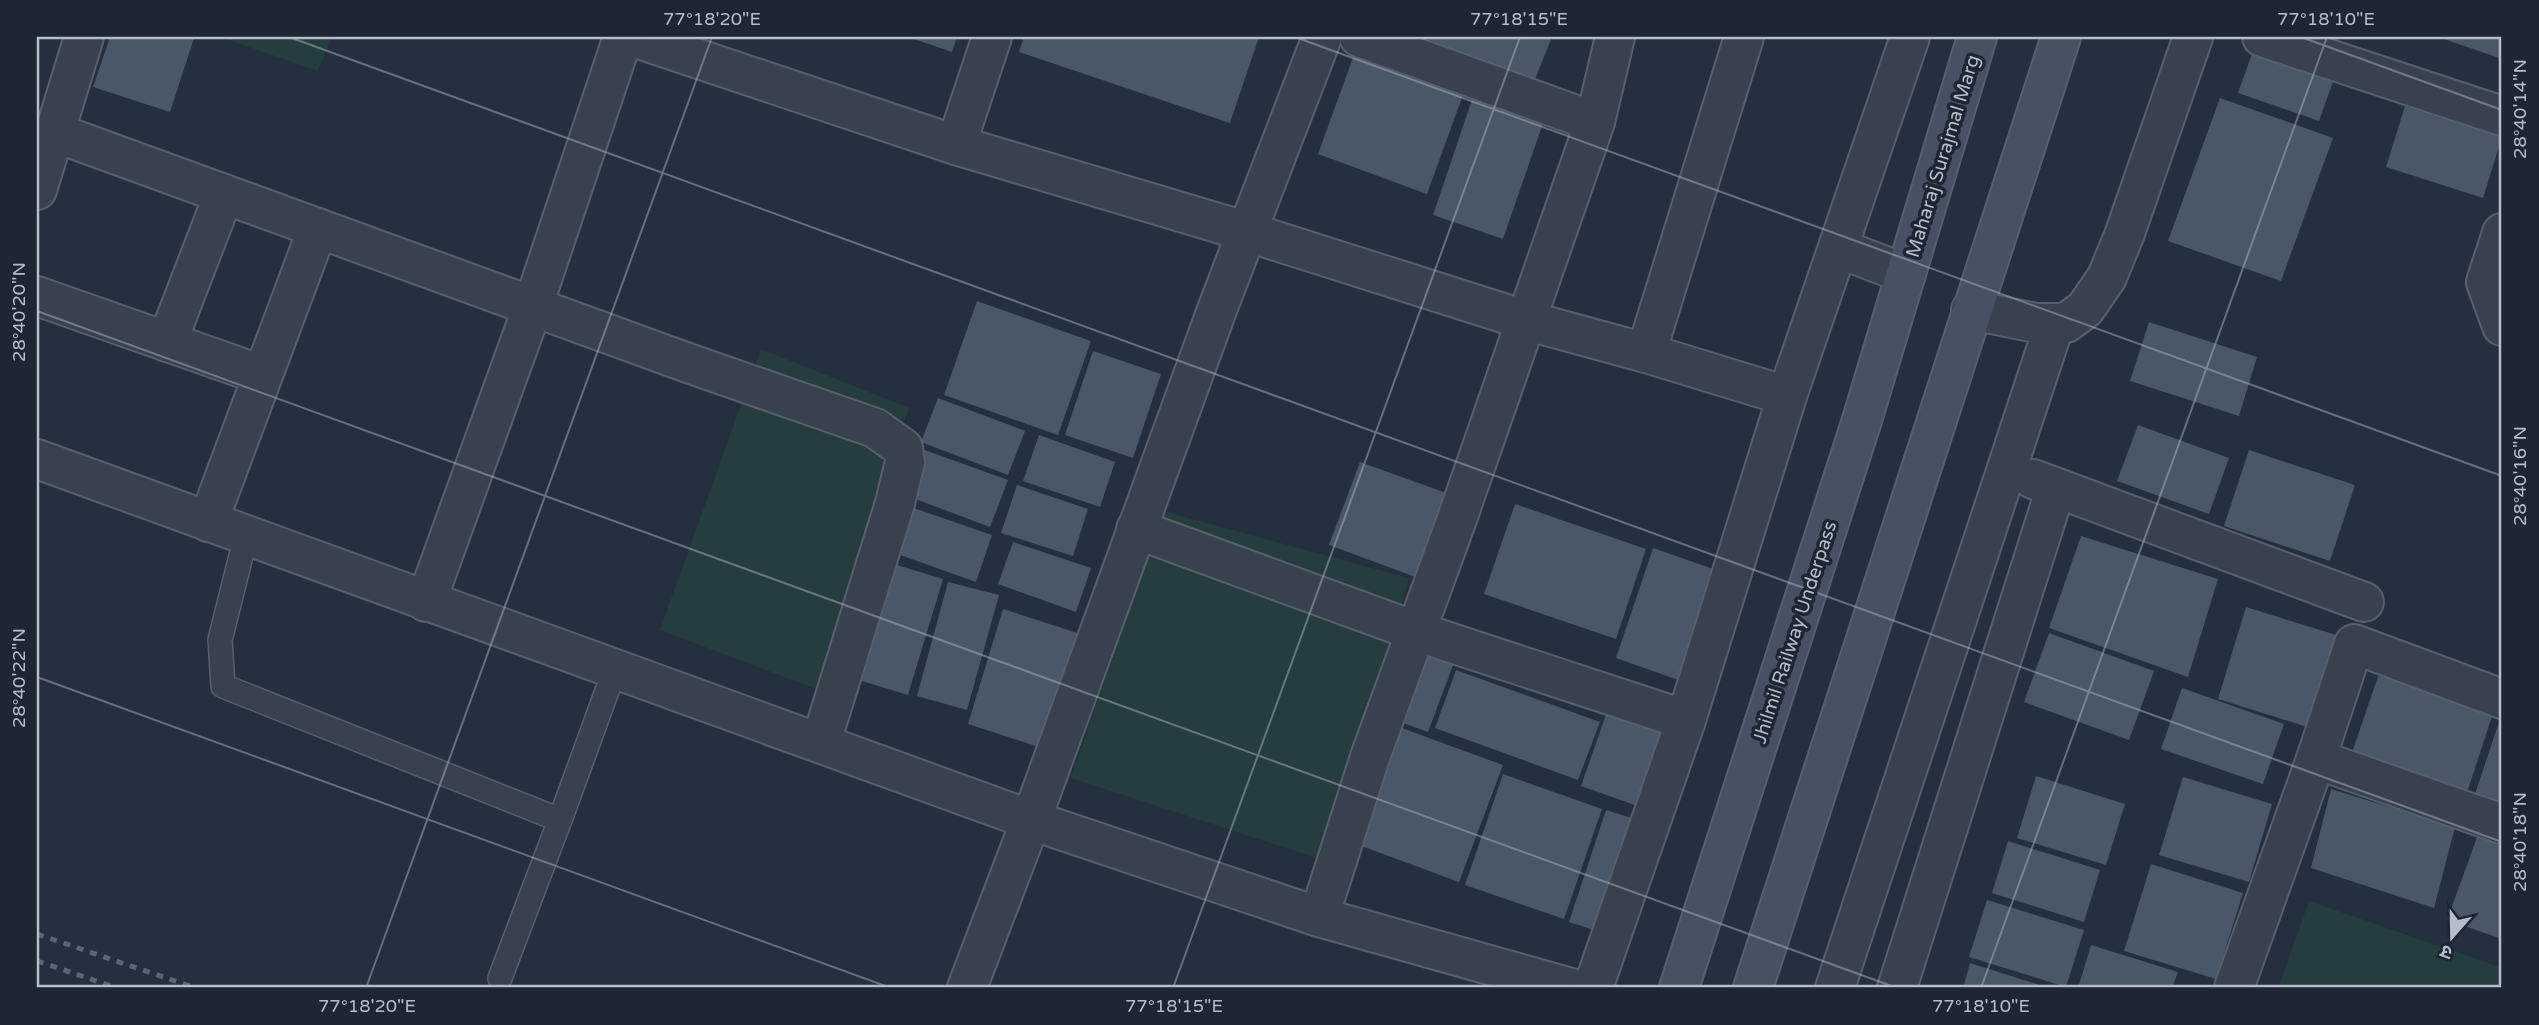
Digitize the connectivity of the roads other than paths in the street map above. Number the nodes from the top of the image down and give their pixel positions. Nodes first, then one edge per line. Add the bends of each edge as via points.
1 (84, 37) edge
2 (623, 37) edge
3 (633, 37) edge
4 (992, 37) edge
5 (1322, 37) edge
6 (1359, 37) edge
7 (1615, 37) edge
8 (1744, 37) edge
9 (1910, 37) edge
10 (1977, 37) edge
11 (2061, 37) edge
12 (2193, 37) edge
13 (2262, 37) edge
14 (2502, 116) edge
15 (1595, 122) junction
16 (54, 132) junction
17 (956, 145) junction
18 (37, 190) edge
19 (224, 194) junction
20 (318, 228) junction
21 (1248, 232) junction
22 (2502, 233) edge
23 (1838, 248) junction
24 (1906, 274) junction
25 (37, 296) edge
26 (533, 306) junction
27 (1971, 310) junction
28 (1525, 320) junction
29 (2055, 323) junction
30 (2502, 326) edge
31 (167, 342) junction
32 (1646, 353) junction
33 (262, 375) junction
34 (1787, 396) junction
35 (37, 459) edge
36 (2005, 468) junction
37 (2056, 488) junction
38 (208, 522) junction
39 (1136, 529) junction
40 (246, 536) junction
41 (426, 601) junction
42 (2364, 602) dead end
43 (1415, 631) junction
44 (615, 669) junction
45 (2502, 699) edge
46 (1686, 720) junction
47 (821, 742) junction
48 (2316, 759) junction
49 (560, 820) junction
50 (1031, 820) junction
51 (2502, 824) edge
52 (1319, 918) junction
53 (500, 978) dead end
54 (967, 988) edge
55 (1571, 988) edge
56 (1593, 988) edge
57 (1679, 988) edge
58 (1753, 988) edge
59 (1835, 988) edge
60 (1896, 988) edge
61 (2234, 988) edge

1 - 16 street
2 - 26 street
3 - 17 street
4 - 17 street
5 - 21 street
6 - 15 street
7 - 15 street
8 - 32 street
9 - 23 street
10 - 24 main road, Maharaj Surajmal Marg
11 - 27 main road
12 - 29 street via 2107,277 2085,309 2066,323
13 - 14 street
15 - 28 street
16 - 18 street
16 - 19 street
17 - 21 street
19 - 20 street
19 - 31 street
20 - 26 street
20 - 33 street
21 - 28 street
21 - 39 street
22 - 30 street via 2486,282
23 - 24 street
23 - 34 street
24 - 57 main road, Jhilmil Railway Underpass
25 - 31 street
26 - 41 street
26 - 47 street via 875,428 902,447 905,462 895,503
27 - 29 street
27 - 58 main road
28 - 32 street
28 - 43 street
29 - 36 street
31 - 33 street
32 - 34 street
33 - 38 street
34 - 46 street
35 - 38 street
36 - 37 street
36 - 59 street
37 - 42 street
37 - 60 street
38 - 40 street
39 - 43 street
39 - 50 street
40 - 41 street
40 - 49 lane via 220,640 223,687
41 - 44 street
43 - 46 street
43 - 52 street
44 - 47 street
44 - 49 lane
45 - 48 street via 2354,644
46 - 56 street
47 - 50 street
48 - 51 street
48 - 61 street
49 - 53 lane
50 - 52 street
50 - 54 street
52 - 55 street

